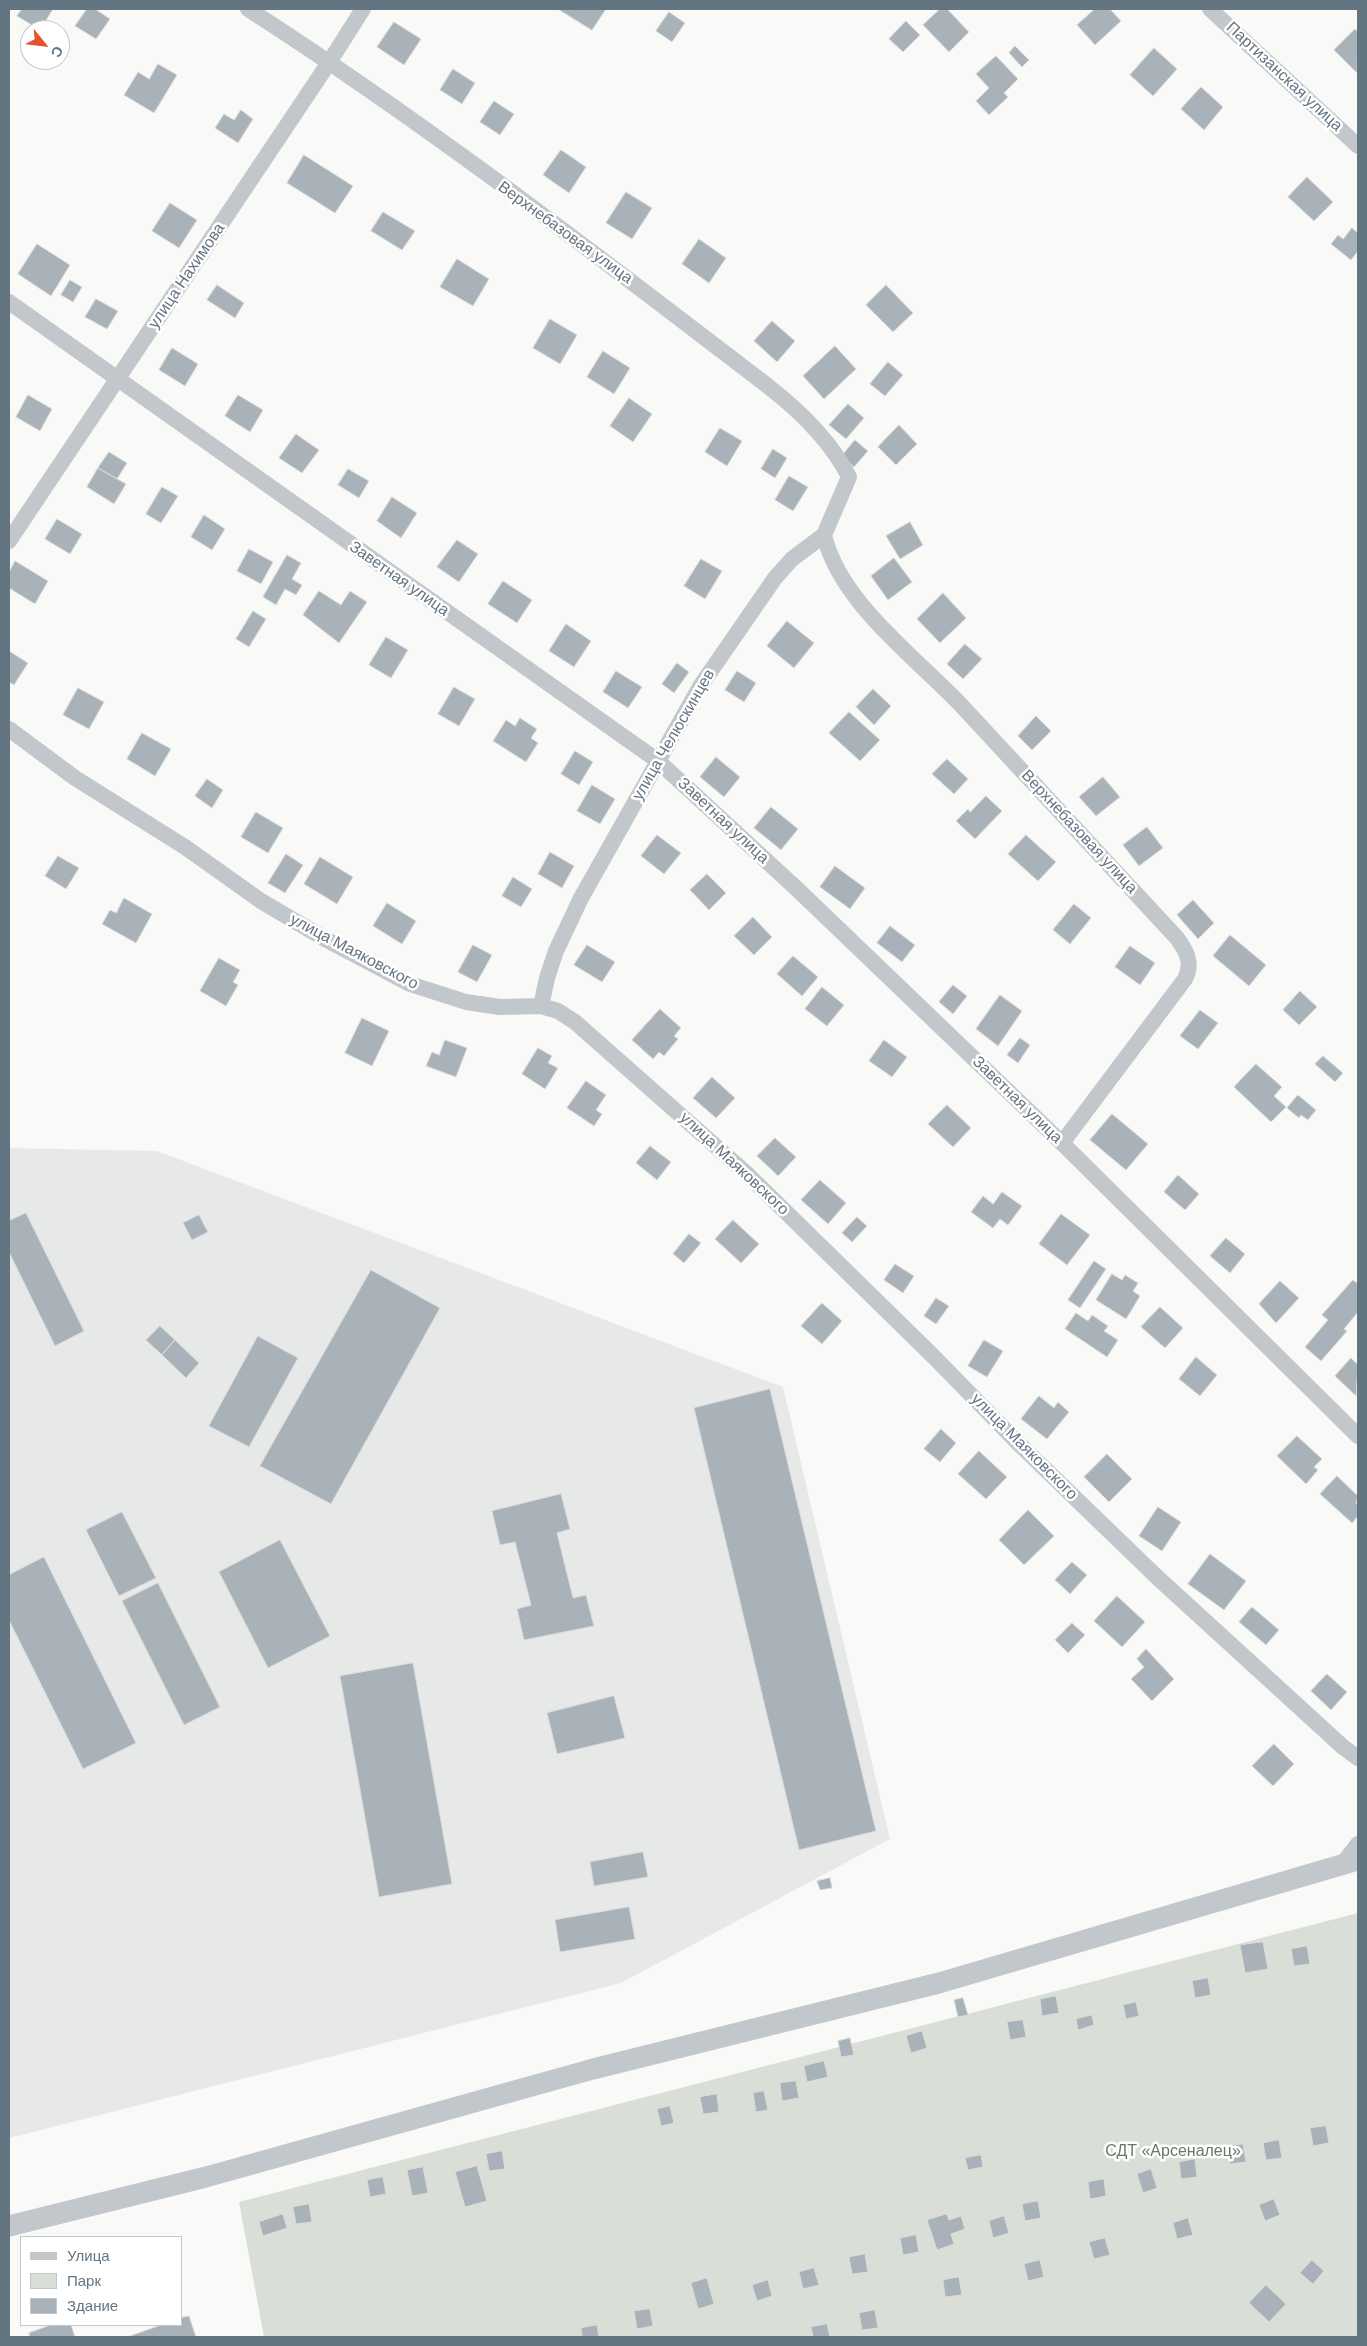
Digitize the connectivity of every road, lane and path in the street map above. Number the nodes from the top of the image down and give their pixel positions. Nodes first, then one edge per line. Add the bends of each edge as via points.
1 (248, 9) edge
2 (363, 9) edge
3 (1210, 9) edge
4 (330, 61) junction
5 (1358, 146) edge
6 (9, 302) edge
7 (118, 380) junction
8 (846, 488) joint
9 (824, 534) junction
10 (9, 541) edge
11 (9, 729) edge
12 (658, 761) junction
13 (541, 1006) junction
14 (1062, 1143) junction
15 (1358, 1436) edge
16 (1358, 1758) edge
17 (1358, 1844) edge
18 (1350, 1863) edge
19 (9, 2226) edge

1 - 4 street, Верхнебазовая улица
2 - 4 street, улица Нахимова
3 - 5 street, Партизанская улица
4 - 7 street, улица Нахимова
4 - 8 street, Верхнебазовая улица via 586,248 795,408 841,462 849,477
6 - 7 street, Заветная улица
7 - 10 street, улица Нахимова
7 - 12 street, Заветная улица
8 - 9 street, улица Челюскинцев
9 - 12 street, улица Челюскинцев via 792,559 753,607 701,685
9 - 14 street, Верхнебазовая улица via 828,553 854,594 885,631 947,690 1187,951 1190,970 1185,979
11 - 13 street, улица Маяковского via 76,778 185,847 262,902 410,984 466,1002 491,1006
12 - 13 street, улица Челюскинцев via 581,898 546,978
12 - 14 street, Заветная улица
13 - 16 street, улица Маяковского via 558,1011 575,1022 746,1173 1158,1578
14 - 15 street, Заветная улица
17 - 18 street
18 - 19 street via 948,1981 593,2069 206,2177

